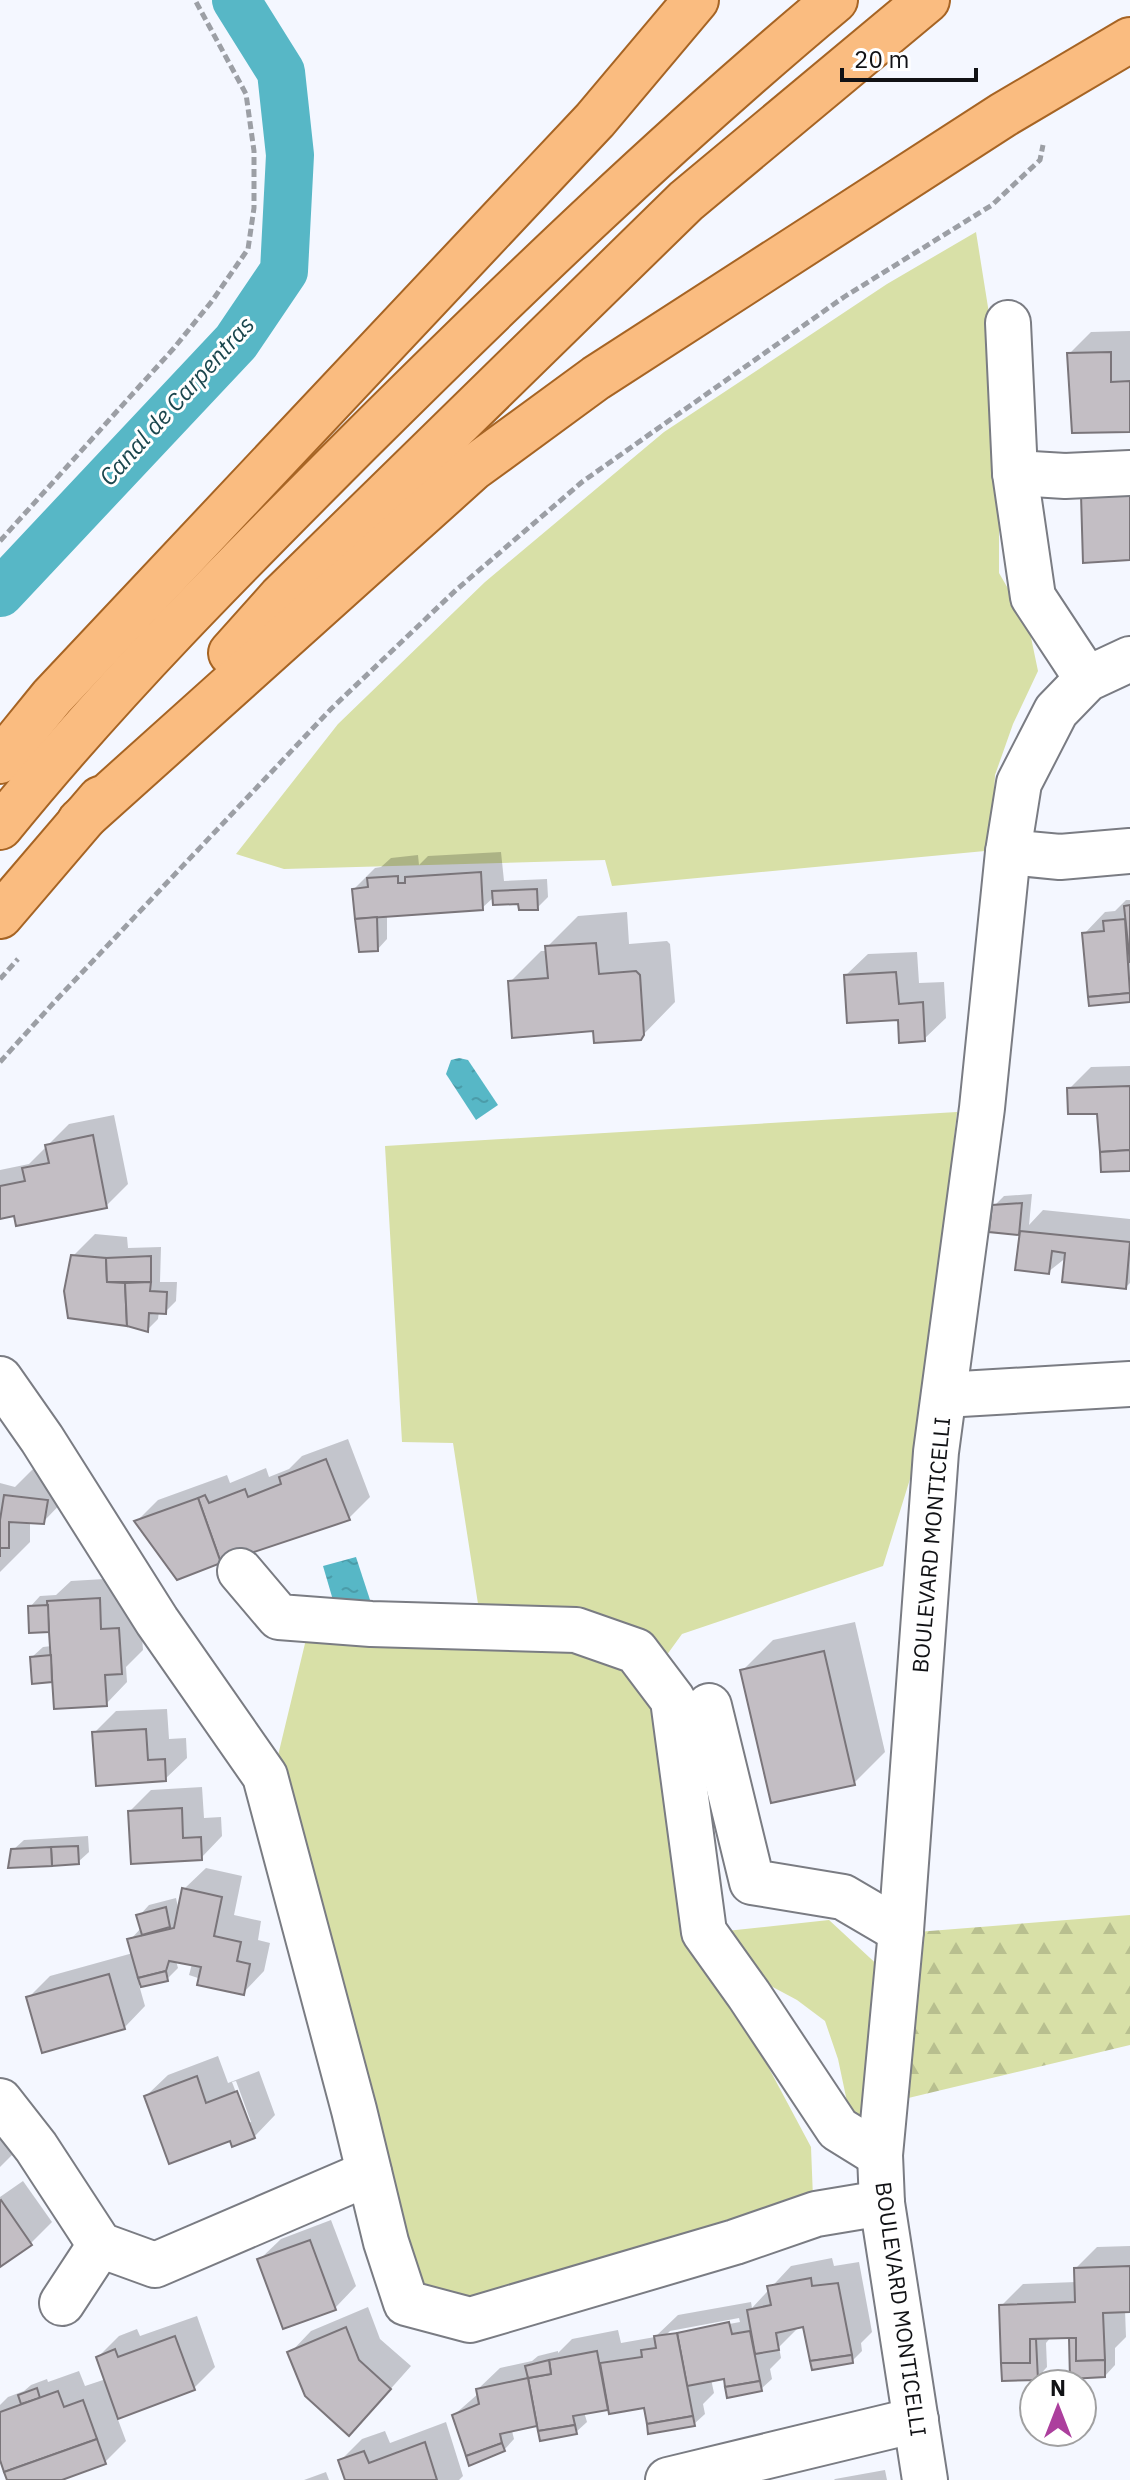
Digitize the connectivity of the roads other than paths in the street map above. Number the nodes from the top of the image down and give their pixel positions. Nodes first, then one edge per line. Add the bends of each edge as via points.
1 (696, 0) edge
2 (835, 0) edge
3 (927, 0) edge
4 (1130, 40) edge
5 (1008, 323) dead end
6 (1015, 473) junction
7 (1130, 473) edge
8 (1130, 659) edge
9 (1087, 679) junction
10 (0, 761) edge
11 (80, 821) junction
12 (0, 827) edge
13 (1130, 851) edge
14 (1008, 852) junction
15 (0, 916) edge
16 (0, 1379) edge
17 (1130, 1384) edge
18 (944, 1395) junction
19 (240, 1571) dead end
20 (709, 1706) dead end
21 (901, 1931) junction
22 (0, 2101) edge
23 (880, 2155) junction
24 (369, 2173) junction
25 (882, 2203) junction
26 (100, 2245) junction
27 (62, 2303) dead end
28 (916, 2420) junction
29 (668, 2480) edge
30 (925, 2480) edge

1 - 10 main road via 595,120 52,697
2 - 12 main road via 677,136 444,357 201,600
3 - 11 main road via 686,201 562,320 281,597
4 - 11 main road via 596,378 473,468
5 - 6 street
6 - 7 street
6 - 9 street via 1033,597
8 - 9 street, BOULEVARD MONTICELLI
9 - 14 street, BOULEVARD MONTICELLI via 1056,711 1019,783
11 - 15 main road
13 - 14 street via 1060,857
14 - 18 street, BOULEVARD MONTICELLI via 982,1108
16 - 24 street via 265,1776
17 - 18 street
18 - 21 street, BOULEVARD MONTICELLI
19 - 23 street via 279,1617 576,1630 636,1651 673,1700 704,1932 838,2129
20 - 21 street via 752,1882 843,1897
21 - 23 street, BOULEVARD MONTICELLI
22 - 26 street
23 - 25 street, BOULEVARD MONTICELLI
24 - 25 street via 406,2303 470,2320 816,2214
24 - 26 street via 155,2265
25 - 28 street, BOULEVARD MONTICELLI
26 - 27 street
28 - 29 street
28 - 30 street, BOULEVARD MONTICELLI

